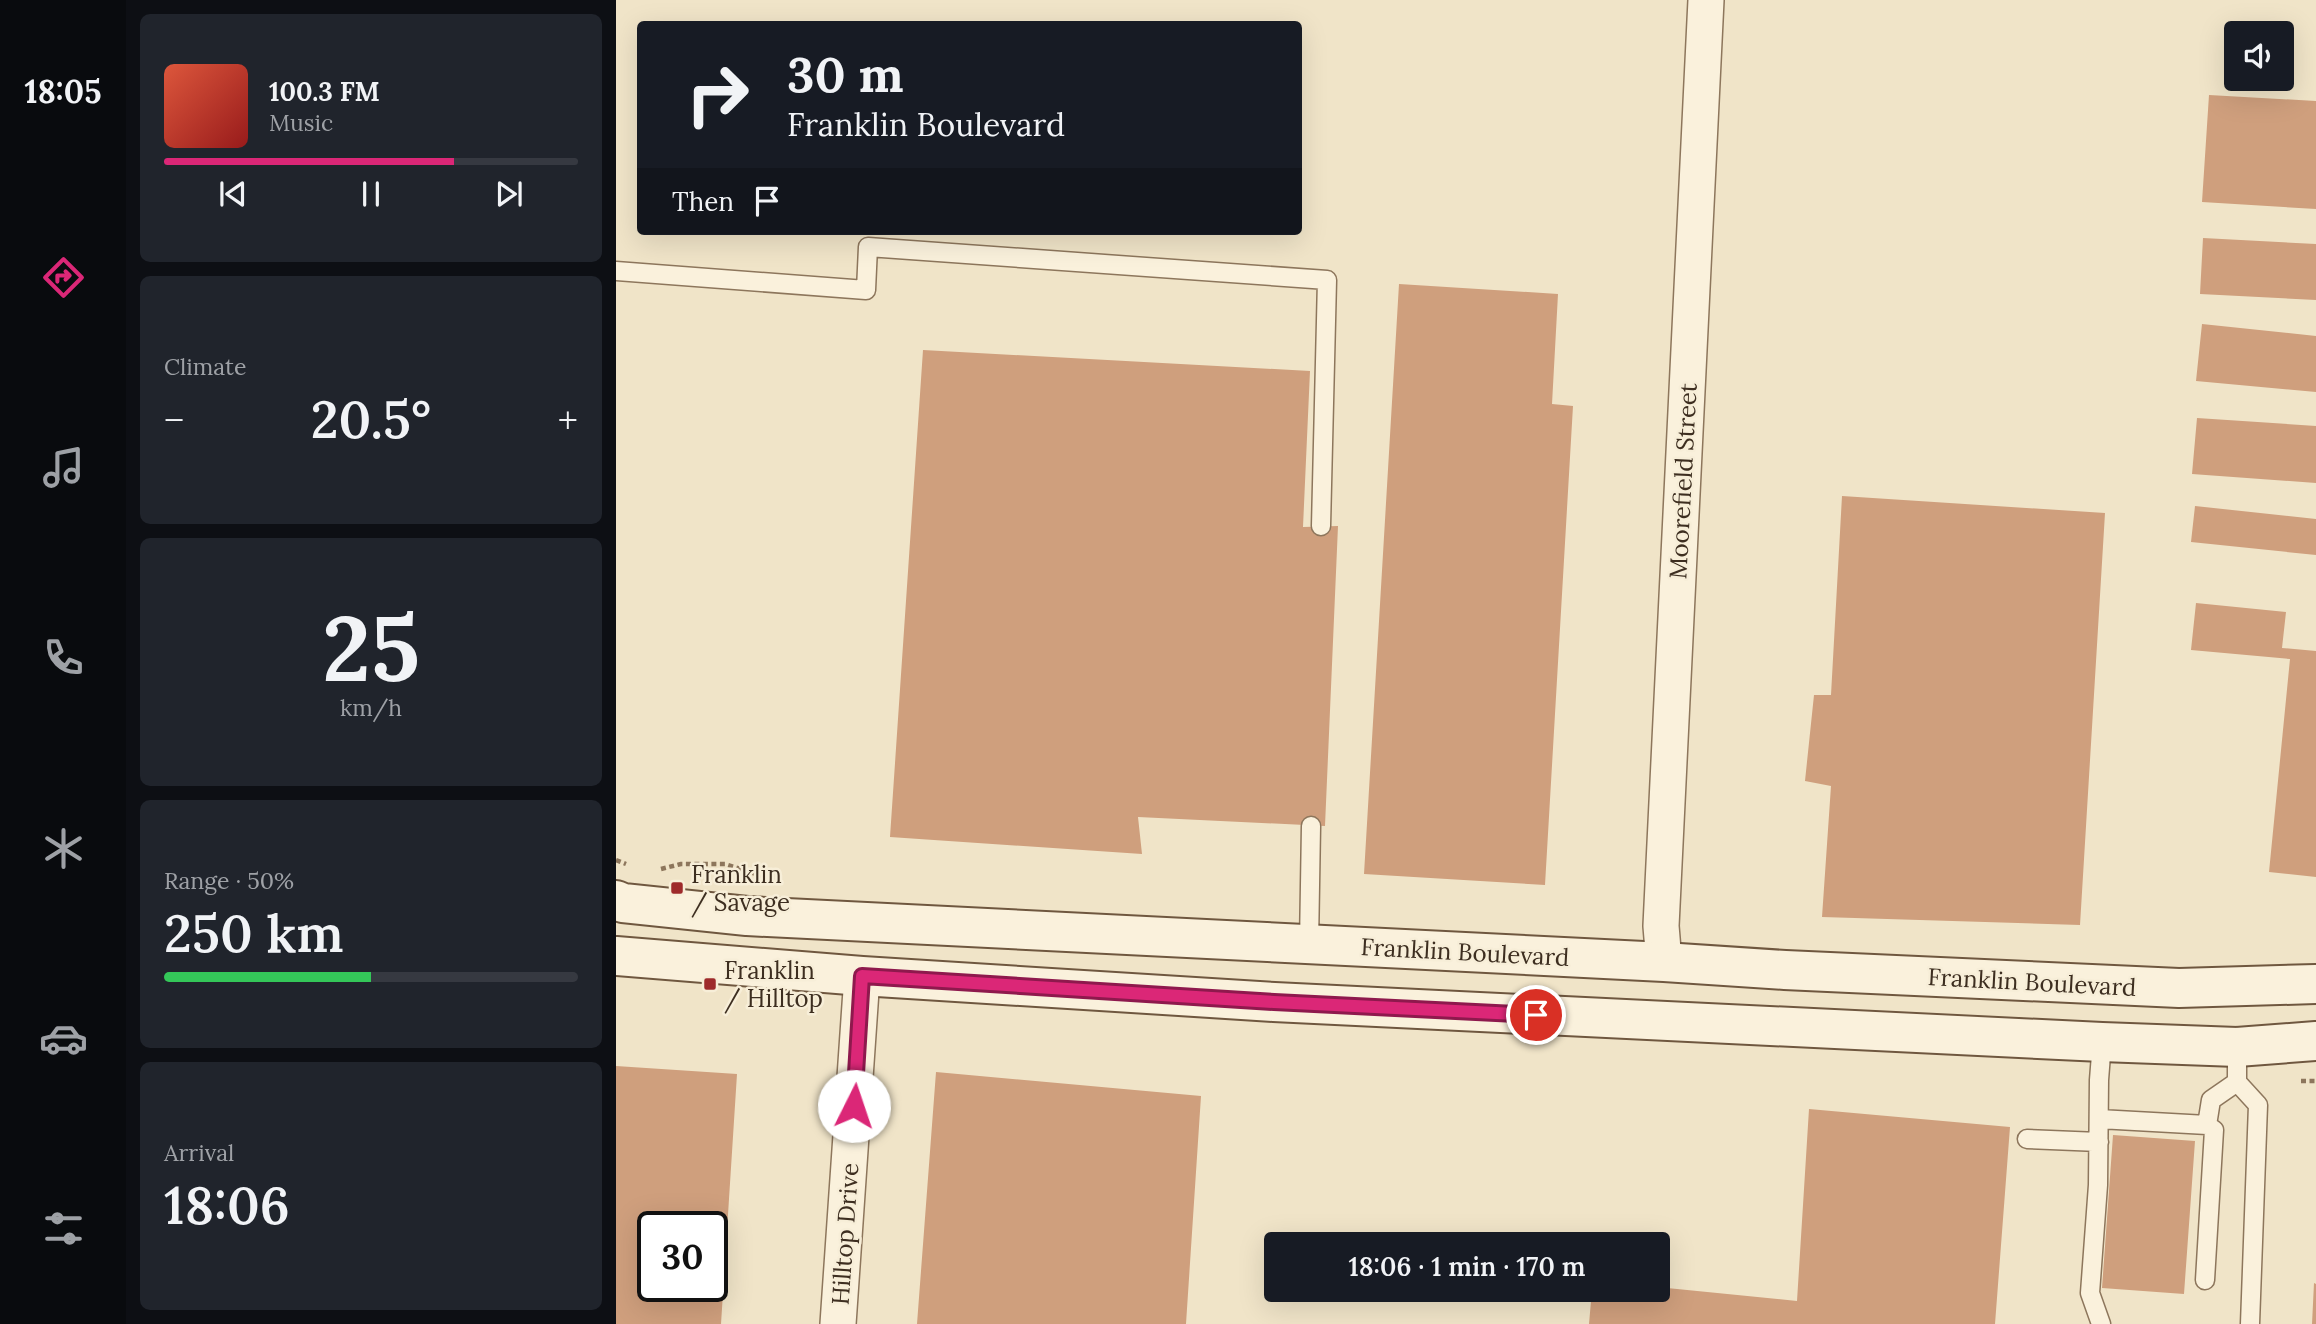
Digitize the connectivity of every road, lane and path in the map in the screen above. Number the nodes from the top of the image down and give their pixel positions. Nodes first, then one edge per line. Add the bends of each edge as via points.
1 (1706, 0) edge
2 (616, 271) edge
3 (1321, 527) dead end
4 (1311, 826) dead end
5 (616, 900) edge
6 (1308, 944) junction
7 (616, 956) edge
8 (1664, 962) junction
9 (862, 976) junction
10 (2316, 984) edge
11 (2316, 1041) edge
12 (2102, 1042) junction
13 (2237, 1065) junction
14 (2099, 1119) junction
15 (2207, 1125) junction
16 (2027, 1139) dead end
17 (2099, 1142) junction
18 (2205, 1280) dead end
19 (838, 1324) edge
20 (2101, 1324) edge
21 (2250, 1324) edge

1 - 8 street, Moorefield Street via 1662,901
2 - 3 lane via 866,290 868,247 1327,280
4 - 6 lane
5 - 6 main road, Franklin Boulevard via 747,916
6 - 8 main road, Franklin Boulevard
7 - 9 main road
8 - 10 main road, Franklin Boulevard via 2179,988
9 - 12 main road via 1274,1002
9 - 19 street, Hilltop Drive
11 - 13 main road
12 - 13 main road
12 - 14 lane
13 - 15 lane via 2211,1100
13 - 21 lane via 2258,1105
14 - 15 lane
14 - 17 lane
15 - 18 lane via 2214,1130
16 - 17 lane
17 - 20 lane via 2090,1293

